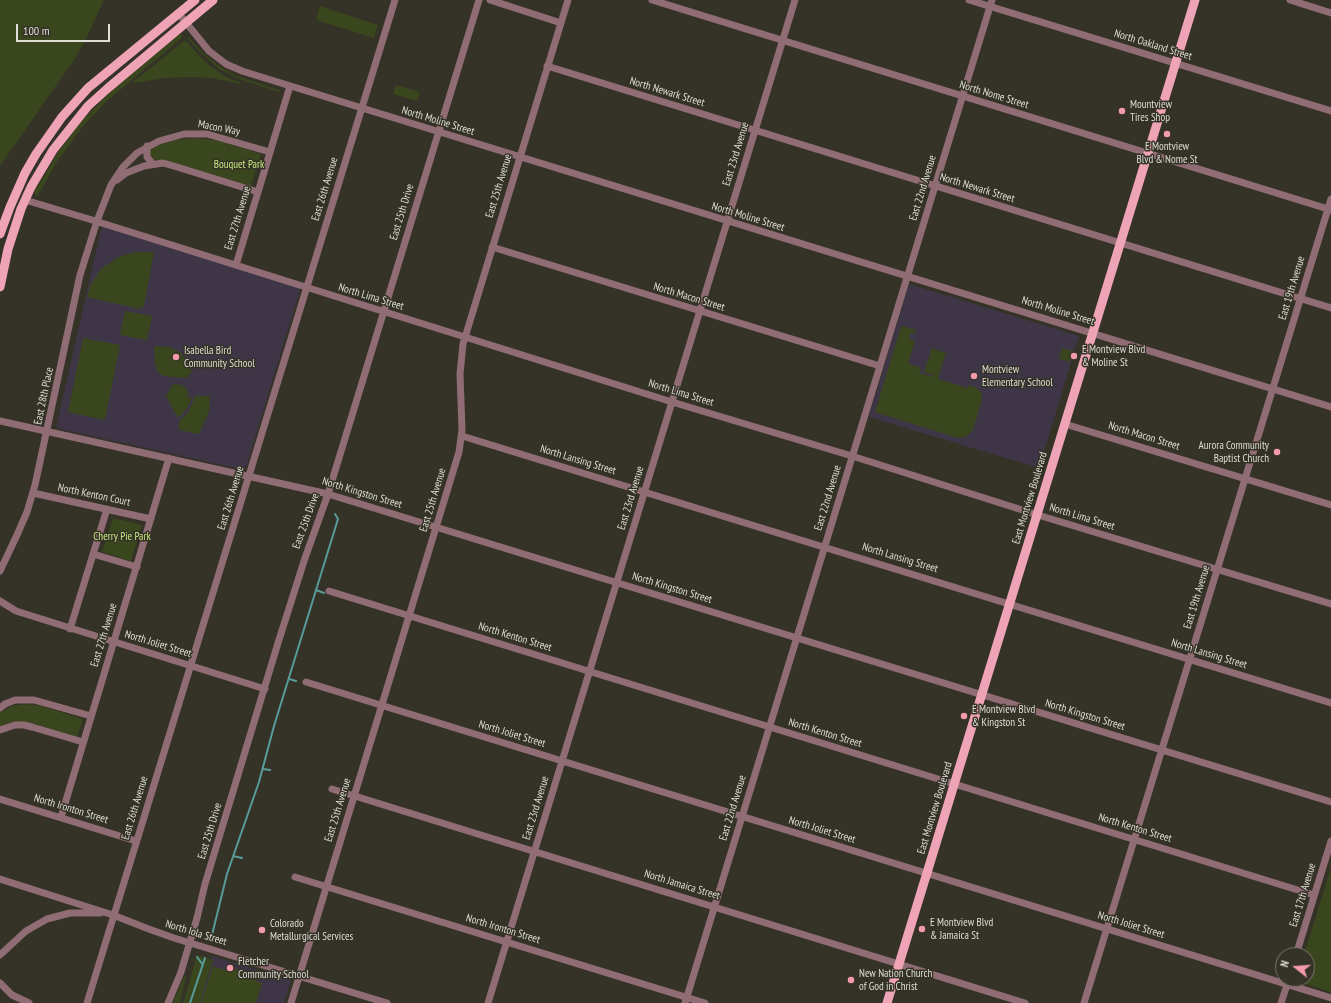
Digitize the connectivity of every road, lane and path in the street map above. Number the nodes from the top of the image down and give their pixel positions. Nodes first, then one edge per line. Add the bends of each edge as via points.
1 (195, 0) edge
2 (213, 0) edge
3 (395, 0) edge
4 (479, 0) edge
5 (490, 0) edge
6 (568, 0) edge
7 (652, 0) edge
8 (795, 0) edge
9 (969, 0) edge
10 (1195, 0) edge
11 (1290, 0) edge
12 (991, 3) edge
13 (1331, 12) edge
14 (178, 14) junction
15 (185, 22) junction
16 (561, 23) junction
17 (782, 40) junction
18 (1176, 64) junction
19 (548, 66) junction
20 (290, 86) junction
21 (962, 97) junction
22 (361, 109) junction
23 (1331, 111) edge
24 (755, 131) junction
25 (438, 133) junction
26 (147, 146) junction
27 (270, 152) junction
28 (1148, 154) junction
29 (519, 158) junction
30 (153, 164) junction
31 (111, 185) junction
32 (935, 186) junction
33 (258, 192) junction
34 (1331, 198) edge
35 (25, 200) junction
36 (1329, 210) edge
37 (97, 221) junction
38 (727, 222) junction
39 (0, 234) edge
40 (1120, 243) junction
41 (492, 247) junction
42 (236, 265) junction
43 (907, 276) junction
44 (0, 287) edge
45 (306, 288) junction
46 (1300, 299) junction
47 (1331, 308) edge
48 (700, 311) junction
49 (383, 312) junction
50 (1093, 333) junction
51 (465, 338) junction
52 (880, 366) junction
53 (1272, 389) junction
54 (672, 402) junction
55 (1331, 407) edge
56 (0, 421) edge
57 (1065, 424) junction
58 (48, 431) junction
59 (462, 436) junction
60 (852, 456) junction
61 (169, 458) junction
62 (249, 476) junction
63 (1245, 478) junction
64 (644, 491) junction
65 (33, 493) junction
66 (328, 494) junction
67 (1331, 505) edge
68 (107, 509) junction
69 (1038, 515) junction
70 (151, 519) junction
71 (436, 527) junction
72 (824, 547) junction
73 (94, 554) junction
74 (136, 567) junction
75 (1218, 569) junction
76 (0, 571) edge
77 (617, 582) junction
78 (330, 591) dead end
79 (0, 601) edge
80 (1010, 604) junction
81 (1331, 604) edge
82 (409, 616) junction
83 (70, 628) junction
84 (797, 638) junction
85 (114, 642) junction
86 (1189, 659) junction
87 (190, 666) junction
88 (589, 672) junction
89 (306, 682) dead end
90 (265, 689) junction
91 (982, 694) junction
92 (1331, 703) edge
93 (382, 706) junction
94 (0, 708) edge
95 (91, 716) junction
96 (769, 727) junction
97 (0, 730) edge
98 (83, 742) junction
99 (1162, 750) junction
100 (562, 761) junction
101 (955, 784) junction
102 (332, 789) dead end
103 (354, 796) junction
104 (0, 799) edge
105 (1331, 802) edge
106 (60, 817) junction
107 (742, 817) junction
108 (136, 840) junction
109 (1135, 840) junction
110 (1331, 841) edge
111 (534, 852) junction
112 (927, 874) junction
113 (295, 877) dead end
114 (0, 879) edge
115 (327, 886) junction
116 (1314, 895) junction
117 (714, 907) junction
118 (114, 915) junction
119 (1107, 929) junction
120 (507, 942) junction
121 (190, 943) junction
122 (1298, 947) edge
123 (0, 956) edge
124 (899, 964) junction
125 (299, 976) junction
126 (1275, 978) edge
127 (0, 983) edge
128 (1286, 987) edge
129 (1301, 987) edge
130 (1331, 998) edge
131 (686, 1000) edge
132 (29, 1003) edge
133 (87, 1003) edge
134 (168, 1003) edge
135 (291, 1003) edge
136 (387, 1003) edge
137 (488, 1003) edge
138 (705, 1003) edge
139 (887, 1003) edge
140 (1025, 1003) edge
141 (1084, 1003) edge
142 (1281, 1003) edge

1 - 14 main road
2 - 15 main road
3 - 22 street, East 26th Avenue
4 - 25 street, East 25th Drive
5 - 16 street
6 - 16 street, East 25th Avenue
7 - 17 street, North Nome Street
8 - 17 street, East 23rd Avenue
9 - 12 street, North Oakland Street
10 - 18 main road, East Montview Boulevard
11 - 13 street
12 - 18 street, North Oakland Street
12 - 21 street, East 22nd Avenue
14 - 15 street, North Moline Street
14 - 39 main road via 88,88 62,117 25,173
15 - 20 street, North Moline Street via 209,51 226,64
15 - 35 main road via 88,106 53,150
16 - 19 street, East 25th Avenue
17 - 21 street, North Nome Street
17 - 24 street, East 23rd Avenue
18 - 23 street, North Oakland Street
18 - 28 main road, East Montview Boulevard
19 - 24 street, North Newark Street
19 - 29 street, East 25th Avenue
20 - 22 street, North Moline Street
20 - 27 street, East 27th Avenue
21 - 28 street, North Nome Street
21 - 32 street, East 22nd Avenue
22 - 25 street, North Moline Street
22 - 45 street, East 26th Avenue
24 - 32 street, North Newark Street
24 - 38 street, East 23rd Avenue
25 - 29 street, North Moline Street
25 - 49 street, East 25th Drive
26 - 27 street, Macon Way via 184,134 196,133 232,140
26 - 30 street via 147,157
26 - 31 street, Macon Way via 130,159
27 - 33 street, East 27th Avenue
28 - 36 street, North Nome Street
28 - 40 main road, East Montview Boulevard
29 - 38 street, North Moline Street
29 - 41 street, East 25th Avenue
30 - 31 street via 126,173
30 - 33 street via 163,163
31 - 37 street, Macon Way
32 - 40 street, North Newark Street
32 - 43 street, East 22nd Avenue
33 - 42 street, East 27th Avenue
34 - 36 street, East 19th Avenue
35 - 37 street, North Lima Street
35 - 44 main road via 12,236
36 - 46 street, East 19th Avenue
37 - 42 street, North Lima Street
37 - 58 street, East 28th Place via 80,275
38 - 43 street, North Moline Street
38 - 48 street, East 23rd Avenue
40 - 46 street, North Newark Street
40 - 50 main road, East Montview Boulevard
41 - 48 street, North Macon Street
41 - 51 street, East 25th Avenue
42 - 45 street, North Lima Street
43 - 50 street, North Moline Street
43 - 52 street, East 22nd Avenue
45 - 49 street, North Lima Street
45 - 62 street, East 26th Avenue
46 - 47 street, North Newark Street
46 - 53 street, East 19th Avenue
48 - 52 street, North Macon Street
48 - 54 street, East 23rd Avenue
49 - 51 street, North Lima Street
49 - 66 street, East 25th Drive
50 - 53 street, North Moline Street
50 - 57 main road, East Montview Boulevard
51 - 54 street, North Lima Street
51 - 59 street, East 25th Avenue via 460,368
52 - 60 street, East 22nd Avenue
53 - 55 street, North Moline Street
53 - 63 street, East 19th Avenue
54 - 60 street, North Lima Street
54 - 64 street, East 23rd Avenue
56 - 58 street, North Kingston Street
57 - 63 street, North Macon Street
57 - 69 main road, East Montview Boulevard
58 - 61 street, North Kingston Street
58 - 65 street, East 28th Place
59 - 64 street, North Lansing Street
59 - 71 street, East 25th Avenue
60 - 69 street, North Lima Street
60 - 72 street, East 22nd Avenue
61 - 62 street, North Kingston Street
61 - 70 street, East 27th Avenue
62 - 66 street, North Kingston Street
62 - 87 street, East 26th Avenue
63 - 67 street, North Macon Street
63 - 75 street, East 19th Avenue
64 - 72 street, North Lansing Street
64 - 77 street, East 23rd Avenue
65 - 68 street, North Kenton Court
65 - 76 street, East 28th Place
66 - 71 street, North Kingston Street
66 - 90 street, East 25th Drive
68 - 70 street, North Kenton Court
68 - 73 street
69 - 75 street, North Lima Street
69 - 80 main road, East Montview Boulevard
70 - 74 street, East 27th Avenue
71 - 77 street, North Kingston Street
71 - 82 street, East 25th Avenue
72 - 80 street, North Lansing Street
72 - 84 street, East 22nd Avenue
73 - 74 street
73 - 83 street
74 - 85 street, East 27th Avenue
75 - 81 street, North Lima Street
75 - 86 street, East 19th Avenue
77 - 84 street, North Kingston Street
77 - 88 street, East 23rd Avenue
78 - 82 street, North Kenton Street
79 - 83 street, North Joliet Street via 16,611
80 - 86 street, North Lansing Street
80 - 91 main road, East Montview Boulevard
82 - 88 street, North Kenton Street
82 - 93 street, East 25th Avenue
83 - 85 street, North Joliet Street
84 - 91 street, North Kingston Street
84 - 96 street, East 22nd Avenue
85 - 87 street, North Joliet Street
85 - 95 street, East 27th Avenue
86 - 92 street, North Lansing Street
86 - 99 street, East 19th Avenue
87 - 90 street, North Joliet Street
87 - 108 street, East 26th Avenue
88 - 96 street, North Kenton Street
88 - 100 street, East 23rd Avenue
89 - 93 street, North Joliet Street
90 - 121 street, East 25th Drive via 204,884
91 - 99 street, North Kingston Street
91 - 101 main road, East Montview Boulevard
93 - 100 street, North Joliet Street
93 - 103 street, East 25th Avenue
94 - 95 street via 15,700 34,700
95 - 98 street, East 27th Avenue
96 - 101 street, North Kenton Street
96 - 107 street, East 22nd Avenue
97 - 98 street via 15,725 32,727
98 - 106 street, East 27th Avenue
99 - 105 street, North Kingston Street
99 - 109 street, East 19th Avenue
100 - 107 street, North Joliet Street
100 - 111 street, East 23rd Avenue
101 - 109 street, North Kenton Street
101 - 112 main road, East Montview Boulevard
102 - 103 street, North Jamaica Street
103 - 111 street, North Jamaica Street
103 - 115 street, East 25th Avenue
104 - 106 street, North Ironton Street
106 - 108 street, North Ironton Street
107 - 112 street, North Joliet Street
107 - 117 street, East 22nd Avenue
108 - 118 street, East 26th Avenue
109 - 116 street, North Kenton Street
109 - 119 street, East 19th Avenue
110 - 116 street, East 17th Avenue
111 - 117 street, North Jamaica Street
111 - 120 street, East 23rd Avenue
112 - 119 street, North Joliet Street
112 - 124 main road, East Montview Boulevard
113 - 115 street, North Ironton Street
114 - 118 street, North Iola Street
115 - 120 street, North Ironton Street
115 - 125 street, East 25th Avenue
116 - 122 street, East 17th Avenue
117 - 124 street, North Jamaica Street
117 - 131 street, East 22nd Avenue
118 - 121 street, North Iola Street
118 - 123 street via 87,912 47,918 26,931
118 - 133 street, East 26th Avenue
119 - 126 street, North Joliet Street
119 - 141 street, East 19th Avenue
120 - 131 street, North Ironton Street
120 - 137 street, East 23rd Avenue
121 - 125 street, North Iola Street
121 - 134 street, East 25th Drive
124 - 139 main road, East Montview Boulevard
124 - 140 street, North Jamaica Street
125 - 135 street, East 25th Avenue
125 - 136 street, North Iola Street
127 - 132 street via 12,995
128 - 142 street
129 - 130 street, North Joliet Street
131 - 138 street, North Ironton Street

